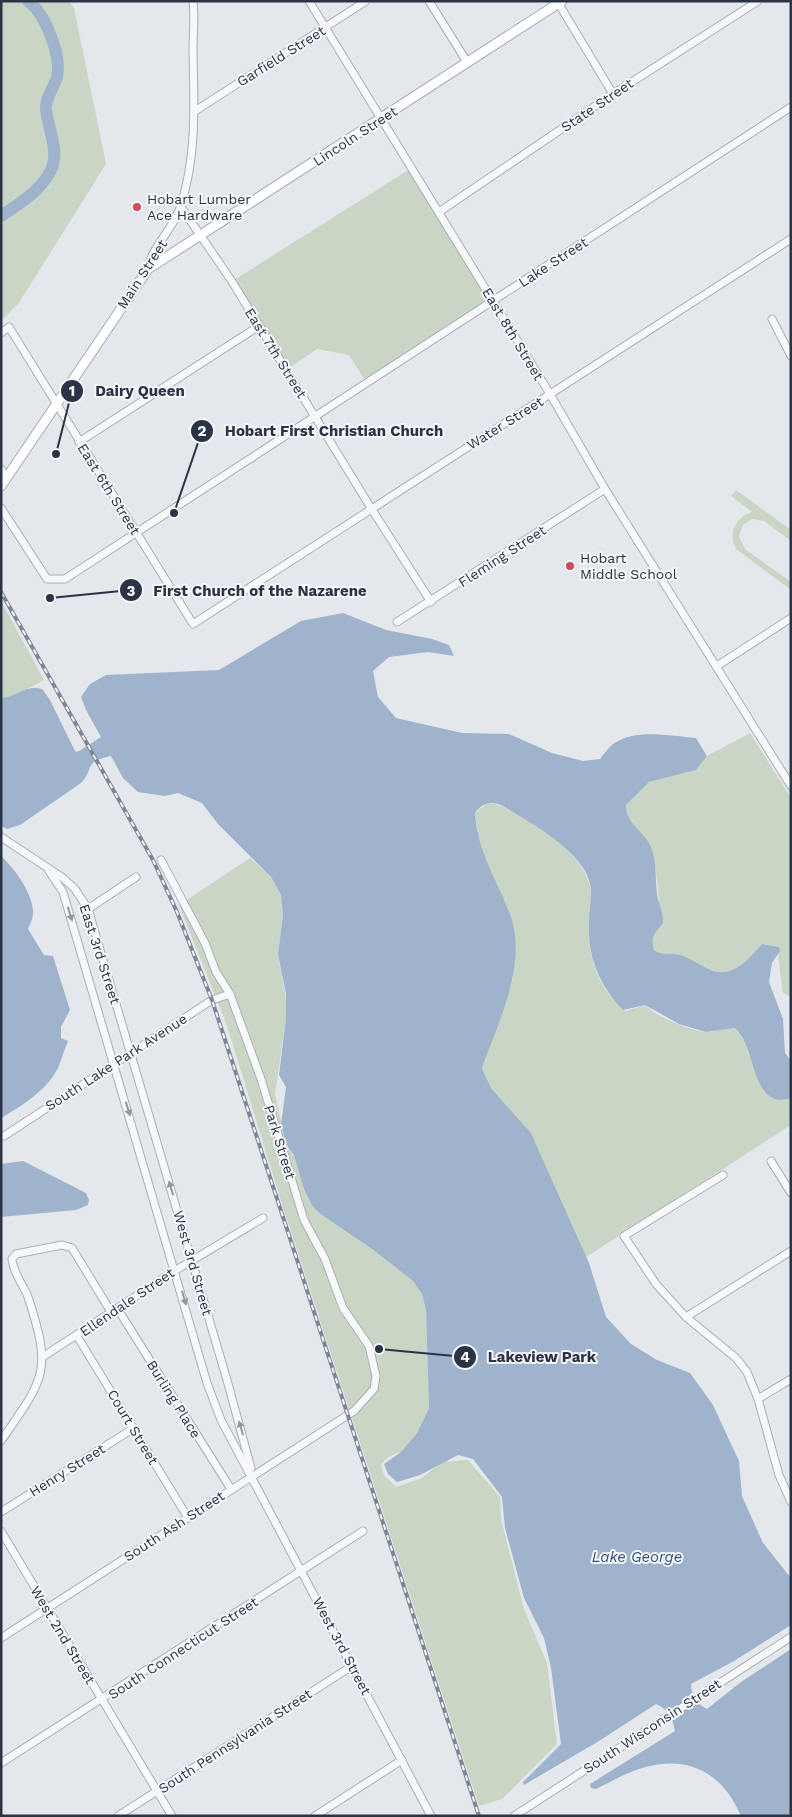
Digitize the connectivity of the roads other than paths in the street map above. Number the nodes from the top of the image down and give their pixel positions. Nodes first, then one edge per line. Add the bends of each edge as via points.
1 (193, 1) edge
2 (308, 1) edge
3 (366, 1) edge
4 (429, 1) edge
5 (758, 1) edge
6 (559, 2) edge
7 (326, 28) junction
8 (467, 62) junction
9 (613, 94) junction
10 (791, 107) edge
11 (195, 111) junction
12 (381, 119) junction
13 (181, 207) junction
14 (439, 212) junction
15 (202, 236) junction
16 (791, 239) edge
17 (148, 269) junction
18 (492, 301) junction
19 (772, 319) dead end
20 (259, 326) junction
21 (1, 333) edge
22 (791, 356) edge
23 (550, 394) junction
24 (57, 406) junction
25 (316, 416) junction
26 (79, 442) junction
27 (1, 469) edge
28 (7, 478) junction
29 (1, 486) edge
30 (605, 489) junction
31 (1, 508) edge
32 (371, 508) junction
33 (137, 534) junction
34 (431, 602) junction
35 (791, 618) edge
36 (397, 622) dead end
37 (194, 624) joint
38 (717, 666) junction
39 (791, 786) edge
40 (1, 837) edge
41 (160, 860) dead end
42 (49, 871) junction
43 (136, 877) dead end
44 (88, 908) junction
45 (230, 994) junction
46 (131, 1051) junction
47 (114, 1062) junction
48 (4, 1136) dead end
49 (771, 1161) dead end
50 (723, 1176) dead end
51 (791, 1193) edge
52 (263, 1218) dead end
53 (791, 1252) edge
54 (192, 1260) junction
55 (176, 1270) junction
56 (114, 1310) junction
57 (686, 1317) junction
58 (77, 1336) junction
59 (44, 1356) junction
60 (791, 1379) edge
61 (758, 1399) junction
62 (347, 1415) joint
63 (134, 1428) junction
64 (1, 1441) edge
65 (252, 1476) junction
66 (231, 1489) junction
67 (791, 1502) edge
68 (1, 1512) edge
69 (188, 1518) junction
70 (1, 1531) edge
71 (363, 1531) dead end
72 (303, 1571) junction
73 (47, 1609) junction
74 (791, 1637) edge
75 (1, 1638) edge
76 (352, 1666) junction
77 (102, 1700) junction
78 (402, 1760) junction
79 (1, 1763) edge
80 (157, 1791) junction
81 (118, 1816) edge
82 (172, 1816) edge
83 (315, 1816) edge
84 (431, 1816) edge
85 (514, 1816) edge

1 - 11 street, Main Street
2 - 7 street, East 8th Street
3 - 7 street, Garfield Street
4 - 8 street
5 - 9 street, State Street
6 - 8 main road, Lincoln Street
6 - 9 street
7 - 11 street, Garfield Street
7 - 12 street, East 8th Street
8 - 12 main road, Lincoln Street
9 - 14 street, State Street
10 - 18 street, Lake Street
11 - 13 street, Main Street via 192,161
12 - 14 street, East 8th Street
12 - 15 main road, Lincoln Street
13 - 15 street, East 7th Street
13 - 17 street, Main Street via 149,261
14 - 18 street, East 8th Street
15 - 17 main road, Lincoln Street
15 - 20 street, East 7th Street
16 - 23 street, Water Street
17 - 24 main road, Main Street
18 - 23 street, East 8th Street
18 - 25 street, Lake Street
19 - 22 street
20 - 25 street, East 7th Street
20 - 26 street
21 - 24 street, East 6th Street via 9,327
23 - 30 street, East 8th Street
23 - 32 street, Water Street
24 - 26 street, East 6th Street
24 - 28 main road, Main Street
25 - 32 street, East 7th Street
25 - 33 street, Lake Street
26 - 33 street, East 6th Street
27 - 28 street
28 - 29 main road, Main Street
30 - 34 street, Fleming Street
30 - 38 street, East 8th Street
31 - 33 street, Lake Street via 47,578 65,579
32 - 34 street, East 7th Street
32 - 37 street, Water Street
33 - 37 street, East 6th Street
34 - 36 street, Fleming Street
35 - 38 street
38 - 39 street, East 8th Street
40 - 42 street, East 3rd Street
41 - 45 street, Park Street
42 - 44 street, East 3rd Street via 75,889
42 -> 47 street, East 3rd Street via 63,892
43 - 44 street
44 - 46 street, East 3rd Street
45 - 46 street, South Lake Park Avenue via 212,1000
45 - 62 street, Park Street via 261,1079 304,1220 325,1259 342,1308 370,1346 376,1376 374,1389 364,1403
46 - 47 street, South Lake Park Avenue
54 -> 46 street, West 3rd Street
47 - 48 street, South Lake Park Avenue
47 -> 55 street, West 3rd Street
49 - 51 street
50 - 57 street via 624,1236 656,1284
52 - 54 street, Ellendale Street
53 - 57 street
54 - 55 street, Ellendale Street
65 -> 54 street, West 3rd Street via 245,1441
55 - 56 street, Ellendale Street
55 -> 65 street, West 3rd Street via 221,1420
56 - 58 street, Ellendale Street
56 - 59 street, Burling Place via 72,1248 62,1245 16,1254 12,1259 13,1268 26,1292
56 - 66 street, Burling Place
57 - 61 street via 736,1358 747,1372
58 - 59 street, Ellendale Street
58 - 63 street, Court Street
59 - 64 street via 42,1374 34,1393
60 - 61 street
61 - 67 street via 779,1475
62 - 65 street, South Ash Street
63 - 68 street, Henry Street
63 - 69 street, Court Street
65 - 66 street, South Ash Street
65 - 72 street, West 3rd Street
66 - 69 street, South Ash Street
69 - 73 street, South Ash Street
70 - 73 street, West 2nd Street
71 - 72 street, South Connecticut Street
72 - 76 street, West 3rd Street
72 - 77 street, South Connecticut Street
73 - 75 street, South Ash Street
73 - 77 street, West 2nd Street
74 - 85 street, South Wisconsin Street
76 - 78 street, West 3rd Street
76 - 80 street, South Pennsylvania Street
77 - 79 street, South Connecticut Street
77 - 80 street, West 2nd Street
78 - 83 street
78 - 84 street, West 3rd Street
80 - 81 street, South Pennsylvania Street
80 - 82 street, West 2nd Street

